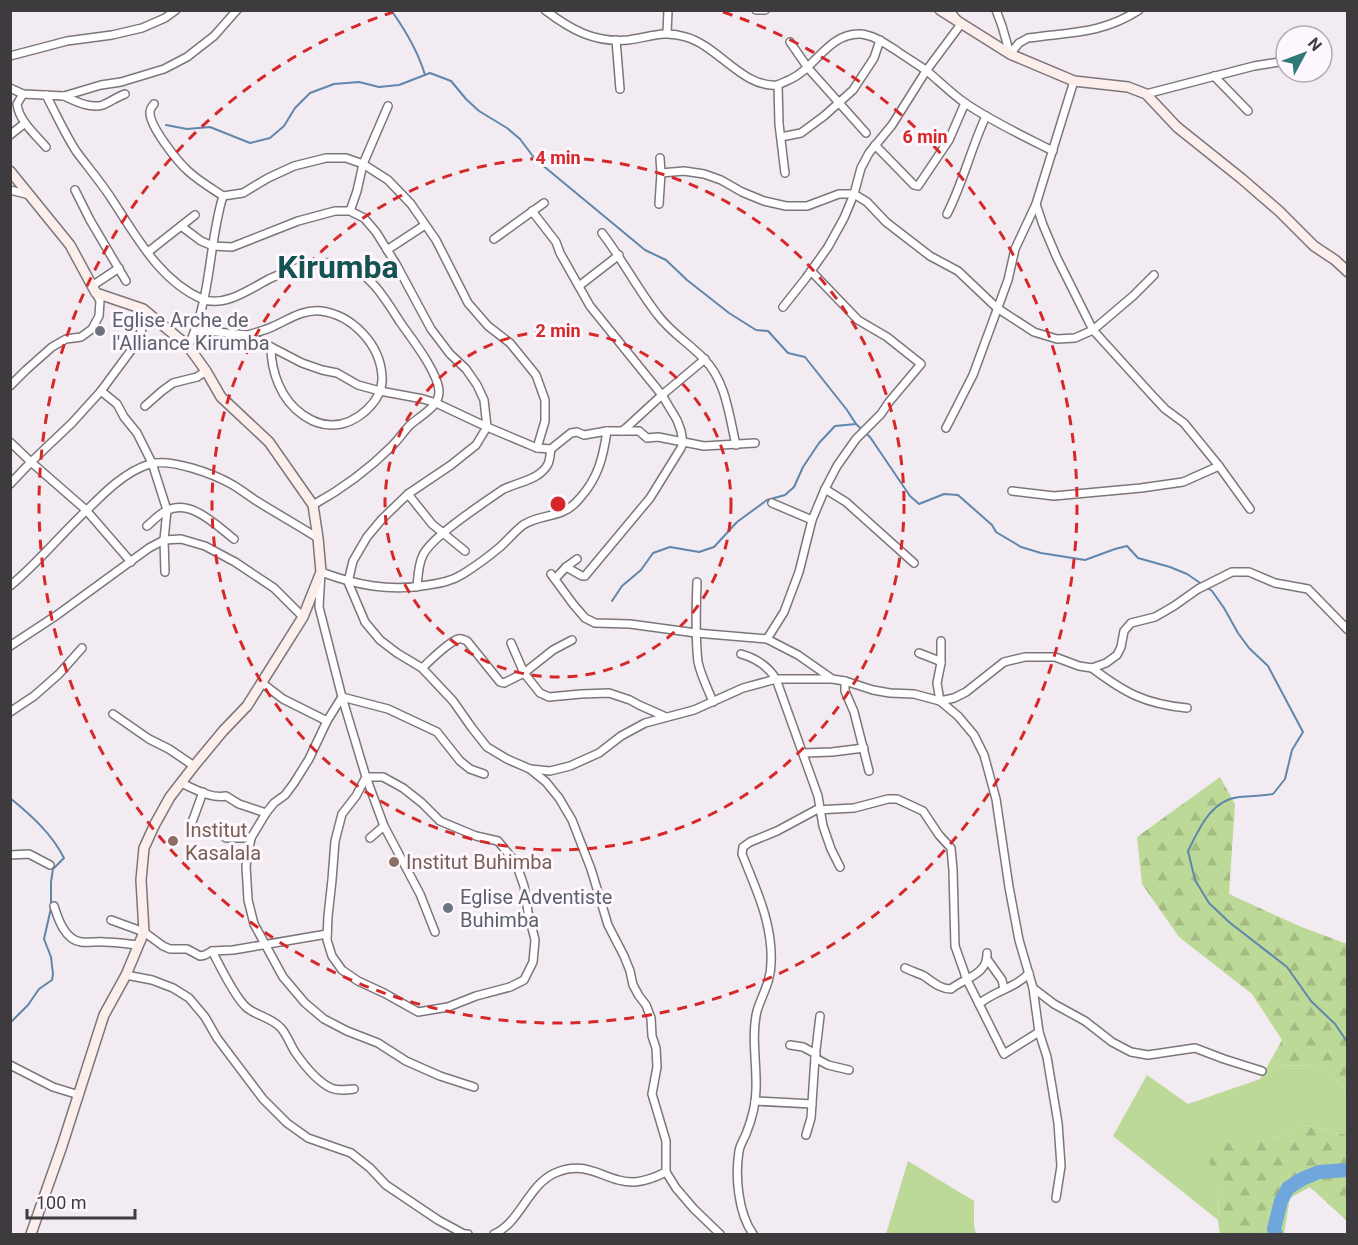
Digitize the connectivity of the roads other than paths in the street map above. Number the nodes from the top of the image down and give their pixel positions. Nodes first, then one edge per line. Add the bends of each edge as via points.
1 (176, 10) edge
2 (237, 10) edge
3 (545, 10) edge
4 (668, 10) edge
5 (756, 10) edge
6 (765, 10) edge
7 (940, 10) edge
8 (950, 10) edge
9 (996, 10) edge
10 (1139, 10) edge
11 (961, 24) junction
12 (667, 33) junction
13 (616, 40) junction
14 (880, 40) junction
15 (790, 42) dead end
16 (1010, 54) junction
17 (10, 56) edge
18 (1274, 63) edge
19 (808, 68) junction
20 (926, 71) junction
21 (1214, 76) junction
22 (1074, 81) junction
23 (778, 85) junction
24 (10, 87) edge
25 (620, 89) dead end
26 (23, 94) junction
27 (125, 94) dead end
28 (1146, 94) junction
29 (46, 95) junction
30 (64, 96) junction
31 (965, 103) junction
32 (154, 104) dead end
33 (839, 104) junction
34 (388, 106) dead end
35 (14, 111) edge
36 (1248, 111) dead end
37 (986, 116) junction
38 (25, 123) junction
39 (866, 133) dead end
40 (10, 135) edge
41 (781, 137) junction
42 (875, 145) junction
43 (46, 147) dead end
44 (1053, 151) junction
45 (660, 158) dead end
46 (363, 164) junction
47 (10, 171) edge
48 (661, 173) junction
49 (785, 173) dead end
50 (10, 190) edge
51 (75, 190) dead end
52 (854, 194) junction
53 (30, 195) junction
54 (223, 196) junction
55 (544, 203) dead end
56 (659, 204) dead end
57 (1036, 204) junction
58 (350, 211) junction
59 (532, 211) junction
60 (946, 214) dead end
61 (195, 215) dead end
62 (425, 225) junction
63 (181, 226) junction
64 (602, 233) dead end
65 (494, 239) dead end
66 (213, 246) junction
67 (387, 250) junction
68 (148, 252) junction
69 (619, 255) junction
70 (119, 268) junction
71 (811, 271) junction
72 (1347, 272) edge
73 (1154, 275) dead end
74 (126, 281) dead end
75 (579, 286) junction
76 (94, 290) junction
77 (204, 300) junction
78 (783, 307) dead end
79 (997, 308) junction
80 (143, 309) junction
81 (196, 330) junction
82 (1093, 330) junction
83 (248, 335) junction
84 (188, 346) junction
85 (271, 347) junction
86 (705, 359) junction
87 (206, 371) junction
88 (10, 386) edge
89 (101, 391) junction
90 (380, 391) junction
91 (662, 395) junction
92 (436, 403) junction
93 (145, 406) dead end
94 (487, 427) junction
95 (946, 428) dead end
96 (607, 431) junction
97 (622, 431) junction
98 (10, 442) edge
99 (683, 443) junction
100 (755, 443) dead end
101 (736, 444) junction
102 (537, 448) junction
103 (551, 449) junction
104 (30, 462) junction
105 (152, 463) junction
106 (1219, 466) junction
107 (10, 484) edge
108 (825, 489) junction
109 (1012, 491) dead end
110 (408, 494) junction
111 (772, 503) dead end
112 (312, 506) junction
113 (1250, 509) dead end
114 (86, 510) junction
115 (167, 510) junction
116 (812, 519) junction
117 (147, 526) dead end
118 (443, 533) junction
119 (234, 538) dead end
120 (318, 538) junction
121 (164, 540) junction
122 (465, 551) dead end
123 (576, 559) dead end
124 (131, 562) junction
125 (914, 563) dead end
126 (566, 567) junction
127 (165, 572) dead end
128 (321, 572) junction
129 (348, 582) junction
130 (697, 582) dead end
131 (10, 586) edge
132 (417, 588) junction
133 (303, 617) junction
134 (1347, 630) edge
135 (696, 633) junction
136 (767, 639) junction
137 (572, 640) dead end
138 (941, 640) dead end
139 (511, 643) dead end
140 (10, 646) edge
141 (82, 648) dead end
142 (919, 653) dead end
143 (741, 654) dead end
144 (941, 663) junction
145 (422, 668) junction
146 (1092, 668) junction
147 (525, 673) junction
148 (776, 679) junction
149 (832, 679) junction
150 (845, 681) junction
151 (262, 683) junction
152 (342, 696) junction
153 (713, 702) junction
154 (940, 702) junction
155 (1187, 708) dead end
156 (10, 712) edge
157 (113, 714) dead end
158 (666, 717) junction
159 (327, 721) junction
160 (864, 748) junction
161 (804, 753) junction
162 (194, 766) junction
163 (530, 769) junction
164 (869, 771) dead end
165 (484, 774) dead end
166 (366, 777) junction
167 (181, 783) junction
168 (203, 792) junction
169 (820, 809) junction
170 (266, 813) junction
171 (384, 826) junction
172 (192, 834) dead end
173 (226, 838) dead end
174 (251, 838) junction
175 (370, 838) dead end
176 (10, 855) edge
177 (50, 865) dead end
178 (840, 867) dead end
179 (54, 906) dead end
180 (111, 920) dead end
181 (144, 932) junction
182 (435, 932) dead end
183 (327, 934) junction
184 (138, 945) junction
185 (264, 945) junction
186 (212, 951) junction
187 (905, 968) dead end
188 (1029, 973) junction
189 (126, 975) junction
190 (966, 980) junction
191 (1034, 988) junction
192 (1004, 989) junction
193 (979, 1004) junction
194 (820, 1016) dead end
195 (1039, 1032) junction
196 (790, 1045) dead end
197 (816, 1056) junction
198 (10, 1065) edge
199 (849, 1070) dead end
200 (1262, 1071) dead end
201 (474, 1087) dead end
202 (354, 1089) dead end
203 (79, 1095) junction
204 (755, 1101) junction
205 (812, 1104) junction
206 (806, 1135) dead end
207 (666, 1172) junction
208 (1056, 1198) dead end
209 (31, 1234) edge
210 (465, 1234) edge
211 (494, 1234) edge
212 (720, 1234) edge
213 (753, 1234) edge

1 - 17 street via 142,28
2 - 30 street via 214,36 164,69
3 - 13 street via 584,35
4 - 12 street
5 - 6 street
7 - 11 street
8 - 11 street
9 - 16 street
10 - 16 street via 1095,30 1028,38
11 - 16 street
11 - 20 street
12 - 13 street
12 - 23 street via 709,47 758,83
13 - 25 street
14 - 19 street via 860,34 843,37
14 - 20 street
14 - 33 street via 864,75
15 - 19 street
16 - 22 street
18 - 21 street
19 - 23 street
19 - 33 street
20 - 31 street
20 - 42 street
21 - 28 street
21 - 36 street
22 - 28 street via 1128,87
22 - 44 street
23 - 41 street
24 - 26 street
26 - 29 street
26 - 35 street
27 - 30 street via 102,105 82,104
28 - 72 street via 1177,127 1279,210 1314,246
29 - 30 street
29 - 68 street via 76,150
31 - 37 street
31 - 42 street via 949,140 918,186
32 - 54 street via 152,123 169,148 186,170
33 - 39 street
33 - 41 street via 801,133
34 - 46 street
35 - 38 street
37 - 44 street
37 - 60 street
38 - 40 street
38 - 43 street
41 - 49 street
42 - 52 street via 861,168
44 - 57 street
45 - 48 street
46 - 54 street via 346,158 326,158 294,166 243,193
46 - 58 street
46 - 62 street via 388,180
47 - 53 street
48 - 52 street via 704,174 764,201 786,206 807,206 839,194
48 - 56 street
50 - 53 street
51 - 70 street
52 - 71 street via 828,247
52 - 79 street via 930,256 958,271
53 - 76 street via 70,245
54 - 66 street
55 - 59 street
57 - 79 street via 1015,249
57 - 82 street via 1042,225
58 - 66 street via 298,221 232,246
58 - 67 street via 364,218
59 - 65 street
59 - 75 street via 556,242
61 - 63 street
62 - 67 street
62 - 102 street via 468,303 510,343 536,375 545,400 545,421
63 - 66 street
63 - 68 street
64 - 69 street
66 - 77 street
67 - 94 street via 431,329 477,385 484,400
68 - 77 street via 167,276
69 - 75 street
69 - 86 street via 662,322
70 - 74 street
70 - 76 street
71 - 78 street
71 - 108 street via 858,320 921,364 860,435
73 - 82 street
75 - 91 street
76 - 80 street
76 - 88 street via 100,301 99,316 92,329 52,347
77 - 81 street
77 - 92 street via 222,301 322,262 358,271 386,301 431,369 439,385
79 - 82 street via 1034,332 1057,339 1075,339
79 - 95 street via 973,375
80 - 84 street
80 - 89 street via 142,329 135,345
81 - 83 street
81 - 84 street
82 - 106 street via 1150,394 1184,423
83 - 85 street
83 - 90 street via 296,315 320,311 344,317 370,342 383,377
84 - 87 street
85 - 90 street via 302,363
85 - 90 street via 274,374 285,396 316,423 334,426 354,420 369,408
86 - 91 street
86 - 101 street via 722,388
87 - 93 street via 173,383
87 - 112 street via 221,397 269,442
89 - 104 street
89 - 105 street via 117,404
90 - 92 street
91 - 97 street
91 - 99 street via 677,420
92 - 94 street
92 - 112 street via 362,473
94 - 102 street
94 - 110 street via 476,445
96 - 97 street
96 - 103 street via 571,433
96 - 132 street via 597,472 573,506 523,526 456,578
97 - 99 street via 639,431 647,438
98 - 104 street
99 - 101 street
99 - 126 street via 650,498 585,576
100 - 101 street
102 - 103 street
103 - 118 street via 548,463 537,475 502,490
104 - 107 street
104 - 114 street
105 - 114 street via 113,485
105 - 115 street
105 - 120 street via 200,470 232,484
106 - 109 street via 1183,482 1141,488 1054,496
106 - 113 street
108 - 116 street
108 - 125 street via 846,502
110 - 118 street
110 - 129 street via 367,537 353,561
111 - 116 street
112 - 120 street
114 - 124 street
114 - 131 street
115 - 117 street
115 - 119 street via 197,512
115 - 121 street
116 - 136 street via 784,612
118 - 122 street
118 - 132 street via 423,555
120 - 128 street
121 - 124 street
121 - 127 street
121 - 133 street via 182,539 205,546 235,562 274,588
123 - 126 street
124 - 140 street
126 - 135 street via 553,577 585,618 595,623
128 - 129 street
128 - 133 street
128 - 152 street via 318,607
129 - 132 street
129 - 145 street via 365,622 380,640
130 - 135 street
133 - 151 street
134 - 146 street via 1308,590 1249,572 1232,572 1155,617 1131,623 1117,655
135 - 136 street
135 - 153 street via 698,662
136 - 149 street
137 - 147 street
138 - 144 street
139 - 147 street
141 - 156 street via 42,689
142 - 144 street
143 - 148 street via 771,670
144 - 154 street via 937,682
145 - 147 street via 461,639 473,647 500,682
145 - 163 street via 487,747
146 - 154 street via 1055,657 1025,657 1004,662 966,693
146 - 155 street via 1133,696
147 - 158 street via 540,693 549,697 609,693
148 - 149 street
148 - 153 street
148 - 161 street
149 - 150 street
150 - 154 street
150 - 160 street
151 - 159 street
151 - 162 street via 248,706
152 - 159 street
152 - 165 street via 388,709 437,732 470,770
152 - 166 street
153 - 158 street
154 - 188 street via 974,735 984,755 996,799 1017,930
157 - 162 street
158 - 163 street via 645,723 599,753 570,766 550,771
159 - 170 street via 294,783
160 - 161 street
160 - 164 street
161 - 169 street
162 - 167 street
163 - 207 street via 560,798 572,820 608,925 651,1018 657,1067 652,1094 666,1141
166 - 171 street
166 - 183 street via 342,814 335,841
166 - 183 street via 383,777 403,788 440,821 498,841 516,863 524,886 535,940 533,962 524,980 510,987 448,1007 418,1012 342,970 332,956
167 - 168 street
167 - 181 street via 144,848
168 - 170 street via 226,796
168 - 172 street via 191,825
169 - 178 street
169 - 190 street via 854,808 897,799 923,811 951,848 955,946
169 - 204 street via 743,847 770,936 769,978 757,1013
170 - 174 street
171 - 175 street
171 - 182 street
173 - 174 street
174 - 185 street via 246,866 248,900
176 - 177 street via 29,854
179 - 184 street via 62,927 79,942
180 - 181 street
181 - 184 street
181 - 186 street via 171,949 187,949 200,956
183 - 185 street
184 - 189 street
185 - 186 street
185 - 201 street via 283,976 324,1019 378,1043 406,1061
186 - 202 street via 244,1006 279,1026 316,1078 331,1088
187 - 190 street via 948,990
188 - 191 street
188 - 192 street
189 - 203 street via 104,1015
189 - 210 street via 152,980 189,998 262,1100 287,1123 308,1138 351,1153 386,1185
190 - 192 street via 982,970 987,956
190 - 193 street
191 - 195 street
191 - 200 street via 1131,1052 1148,1055 1195,1048
192 - 193 street
193 - 195 street via 1004,1054
194 - 197 street
195 - 208 street via 1058,1123 1061,1166
196 - 197 street via 803,1047
197 - 199 street via 828,1065
197 - 205 street
198 - 203 street via 53,1087
203 - 209 street
204 - 205 street
204 - 213 street via 739,1149 737,1180 742,1213
205 - 206 street
207 - 211 street via 633,1182 592,1169 572,1168 553,1174 538,1186 502,1231
207 - 212 street via 688,1202

